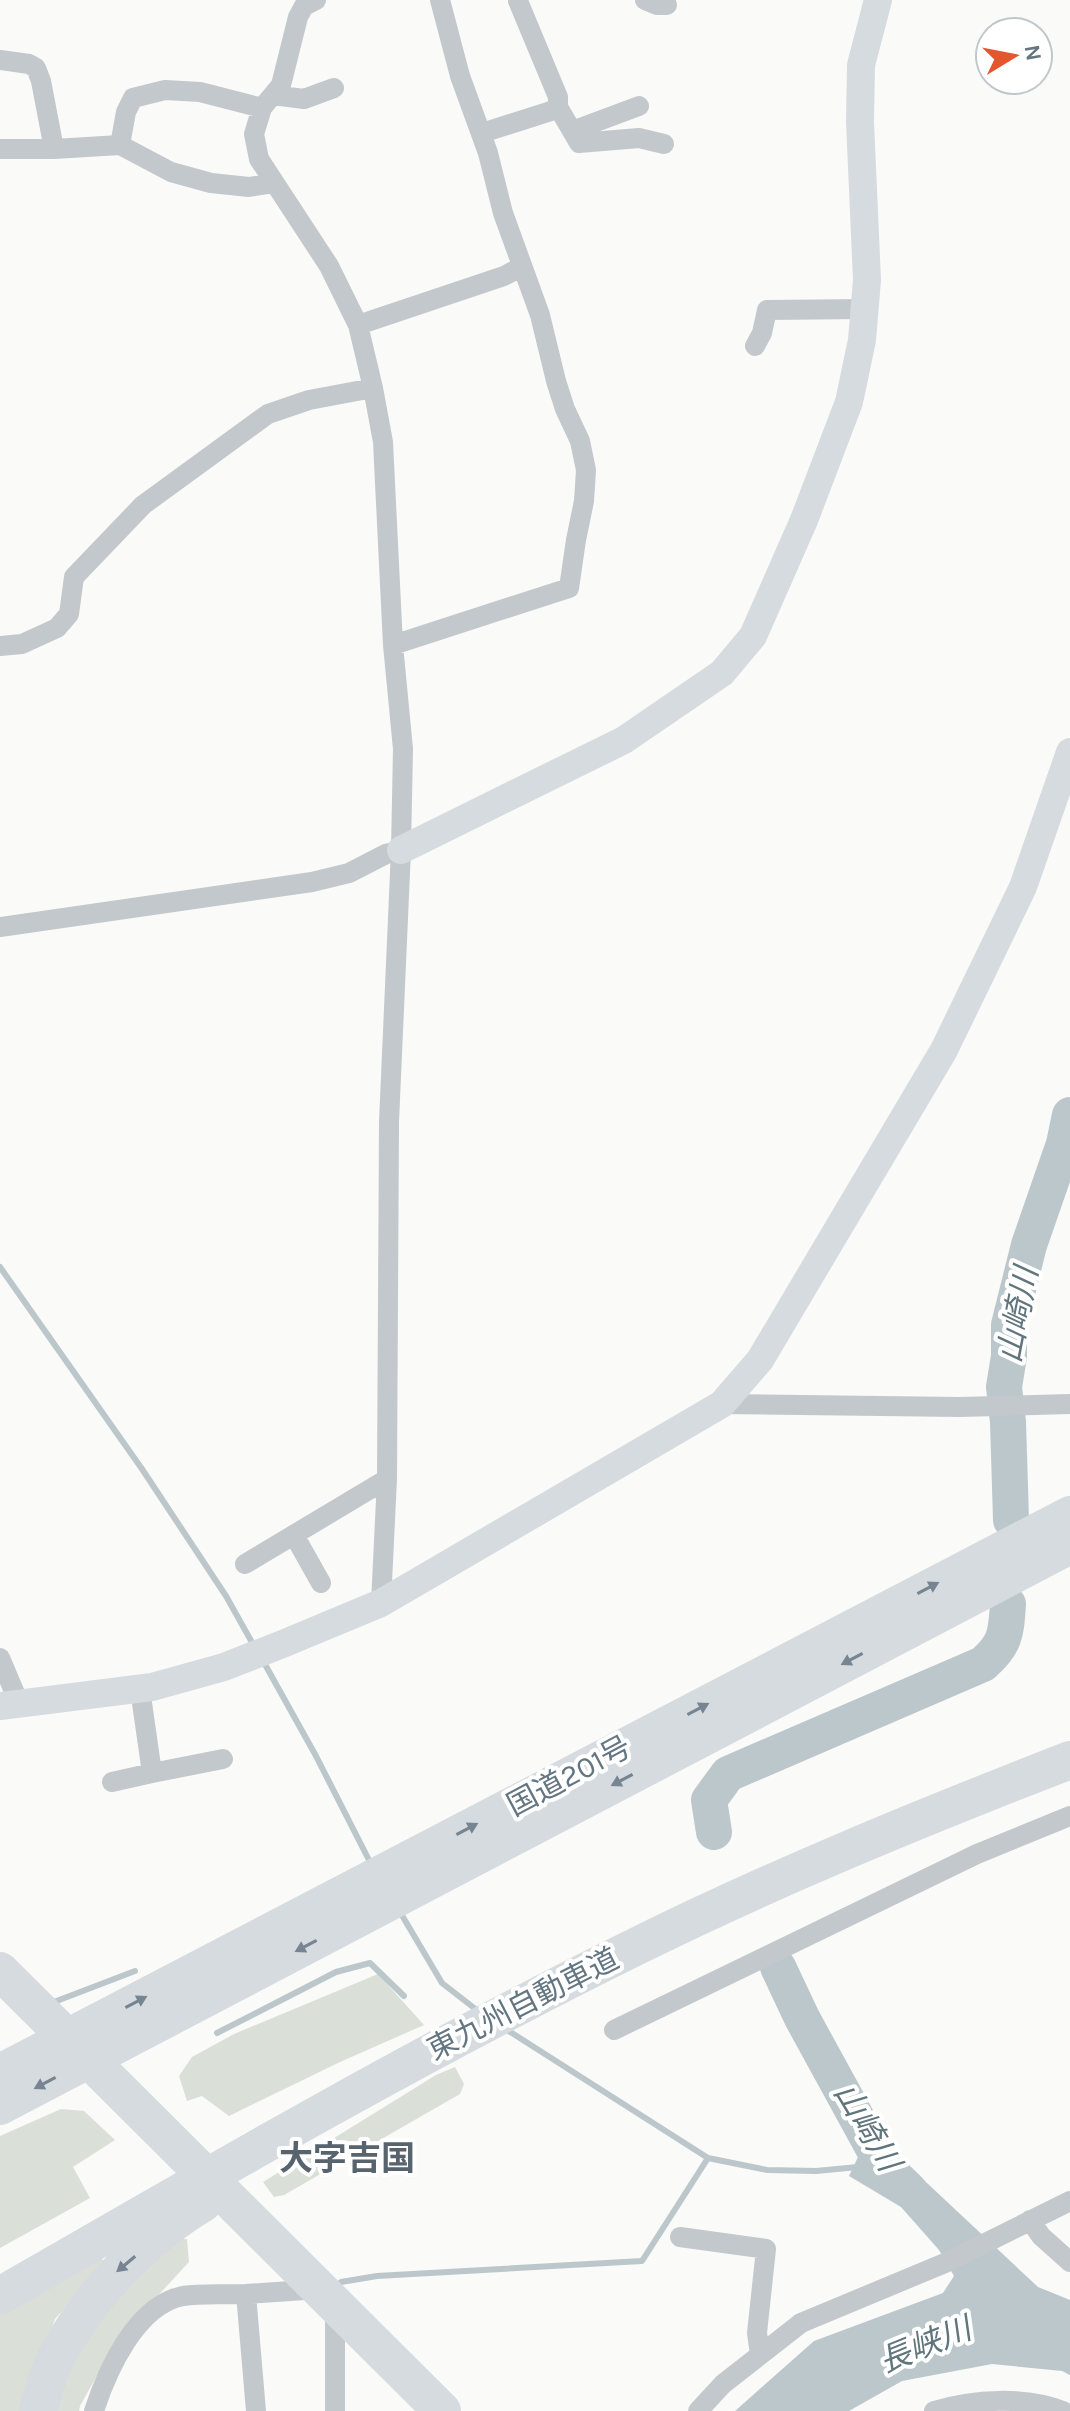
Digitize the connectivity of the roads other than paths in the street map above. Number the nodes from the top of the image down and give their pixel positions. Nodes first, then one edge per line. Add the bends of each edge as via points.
1 (316, 0) edge
2 (440, 0) edge
3 (519, 0) edge
4 (645, 0) edge
5 (878, 0) edge
6 (667, 5) dead end
7 (0, 60) edge
8 (334, 88) dead end
9 (267, 102) junction
10 (639, 106) dead end
11 (558, 107) junction
12 (572, 131) junction
13 (482, 133) junction
14 (664, 144) dead end
15 (120, 145) junction
16 (0, 149) edge
17 (54, 149) junction
18 (274, 183) junction
19 (521, 267) junction
20 (865, 309) junction
21 (358, 325) junction
22 (755, 346) dead end
23 (373, 388) junction
24 (393, 645) junction
25 (0, 646) edge
26 (1070, 752) edge
27 (401, 850) junction
28 (0, 927) edge
29 (722, 1404) junction
30 (1070, 1404) edge
31 (387, 1479) junction
32 (1070, 1515) edge
33 (294, 1535) junction
34 (1070, 1545) edge
35 (245, 1564) dead end
36 (321, 1583) dead end
37 (381, 1603) junction
38 (0, 1658) edge
39 (140, 1689) junction
40 (10, 1704) edge
41 (223, 1759) dead end
42 (1070, 1760) edge
43 (152, 1773) junction
44 (112, 1782) dead end
45 (1070, 1816) edge
46 (405, 1878) junction
47 (0, 1971) edge
48 (614, 2030) dead end
49 (78, 2049) junction
50 (0, 2073) edge
51 (0, 2106) edge
52 (1070, 2201) edge
53 (178, 2206) junction
54 (1030, 2220) junction
55 (680, 2237) dead end
56 (1070, 2262) edge
57 (8, 2287) edge
58 (246, 2294) junction
59 (327, 2296) junction
60 (760, 2355) junction
61 (38, 2411) edge
62 (94, 2411) edge
63 (256, 2411) edge
64 (335, 2411) edge
65 (442, 2411) edge
66 (698, 2411) edge
67 (934, 2411) edge
68 (1063, 2411) edge

1 - 9 street via 298,17 281,85
2 - 13 street
3 - 11 street
4 - 6 street
5 - 20 street via 861,65
7 - 17 street via 36,68
8 - 9 street via 304,99
9 - 15 street via 165,90 133,98
9 - 18 street via 254,134 259,159
10 - 12 street
11 - 12 street
11 - 13 street
12 - 14 street via 579,143 639,138
13 - 19 street
15 - 17 street
15 - 18 street via 171,172 211,183
16 - 17 street
18 - 21 street via 329,266
19 - 21 street
19 - 24 street via 586,470 569,588
20 - 22 street via 767,310
20 - 27 street via 849,402 804,520 753,636 722,673 624,740
21 - 23 street
23 - 24 street via 383,442
23 - 25 street via 268,414 143,505 74,577 69,614 57,628 22,644
24 - 27 street via 403,749
26 - 29 street via 1023,887 944,1050 760,1360
27 - 28 street via 349,873 312,882
27 - 31 street via 389,1122
29 - 30 street
29 - 37 street
31 - 33 street
31 - 37 street
46 -> 32 highway, 国道201号
33 - 35 street
33 - 36 street
34 -> 46 highway, 国道201号
37 - 39 street via 224,1667
38 - 40 street
39 - 40 street
39 - 43 street
41 - 43 street
42 - 53 highway, 東九州自動車道 via 916,1820 630,1949 434,2055
43 - 44 street
45 - 48 street via 977,1854
46 - 49 highway, 国道201号
47 - 49 highway
49 - 50 highway
49 -> 51 highway
49 - 59 highway
52 - 54 street
53 - 57 highway
53 -> 61 highway via 85,2310 54,2361
54 - 56 street
54 - 60 street via 945,2263 801,2323
55 - 60 street via 766,2249 757,2333
58 - 59 street
58 - 62 street via 182,2296 158,2306 131,2333
58 - 63 street
59 - 64 street
59 - 65 highway
60 - 66 street
67 - 68 street via 1011,2401

